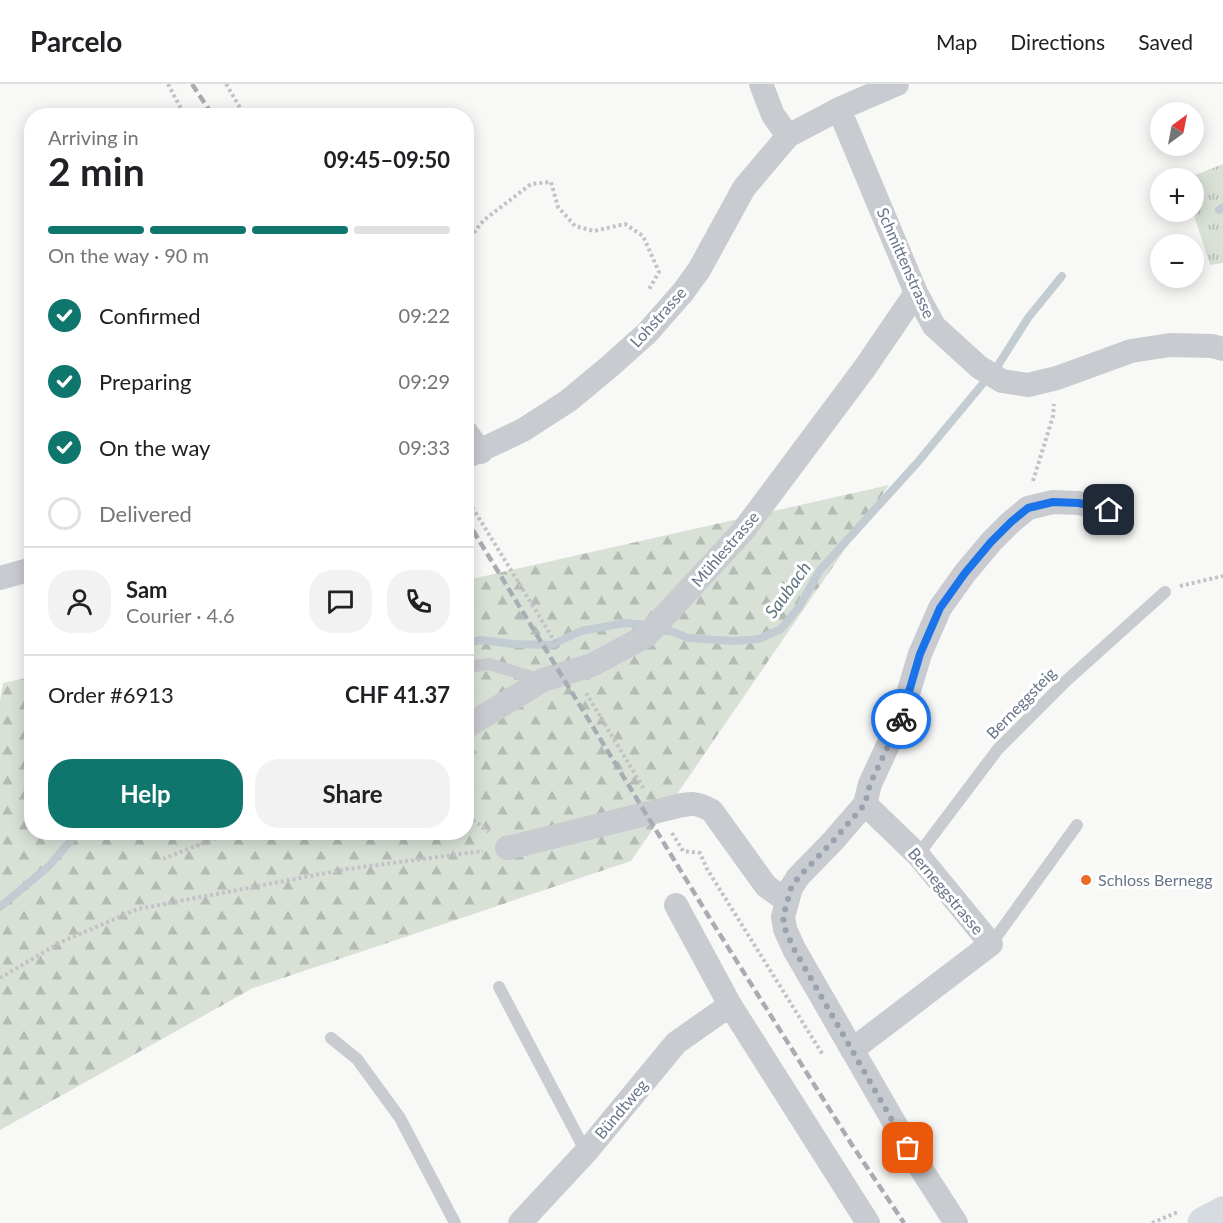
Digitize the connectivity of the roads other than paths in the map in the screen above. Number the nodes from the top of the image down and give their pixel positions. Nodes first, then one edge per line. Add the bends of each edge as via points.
1 (761, 84) edge
2 (897, 84) edge
3 (839, 109) junction
4 (788, 136) junction
5 (916, 293) junction
6 (1223, 349) edge
7 (474, 454) edge
8 (1109, 510) dead end
9 (24, 571) edge
10 (0, 578) edge
11 (1165, 592) road end
12 (474, 666) edge
13 (543, 680) junction
14 (474, 722) edge
15 (865, 804) junction
16 (1077, 825) dead end
17 (507, 848) road end
18 (918, 855) junction
19 (787, 901) junction
20 (676, 905) dead end
21 (991, 944) junction
22 (499, 987) dead end
23 (730, 1005) junction
24 (331, 1038) dead end
25 (852, 1050) junction
26 (586, 1152) junction
27 (1223, 1213) edge
28 (455, 1223) edge
29 (520, 1223) edge
30 (868, 1223) edge
31 (956, 1223) edge
32 (1204, 1223) edge

1 - 4 street via 773,115
2 - 3 street
3 - 4 street
3 - 5 street, Schmittenstrasse
4 - 7 street, Lohstrasse via 744,188 699,270 647,333 568,401 523,430
5 - 6 street, Schmittenstrasse via 934,326 979,367 1002,381 1028,385 1131,351 1170,345
5 - 13 street, Mühlestrasse via 743,531 667,615 646,636 592,665
8 - 15 street via 1053,502 1028,508 965,573 940,608 920,654 902,717 870,784
9 - 10 street
11 - 18 lane, Berneggsteig via 998,749
12 - 13 lane via 489,664
13 - 14 street, Mühlestrasse
15 - 18 street, Berneggstrasse
15 - 19 street via 798,878
16 - 21 lane
17 - 19 street via 674,807 702,805 712,811 766,886
18 - 21 street, Berneggstrasse
19 - 25 street via 785,929
20 - 23 street
21 - 25 street, Berneggstrasse
22 - 26 lane
23 - 26 street, Bündtweg via 676,1042
23 - 30 street
24 - 28 lane via 357,1059 400,1118
25 - 31 street
26 - 29 street, Bündtweg
27 - 32 main road

